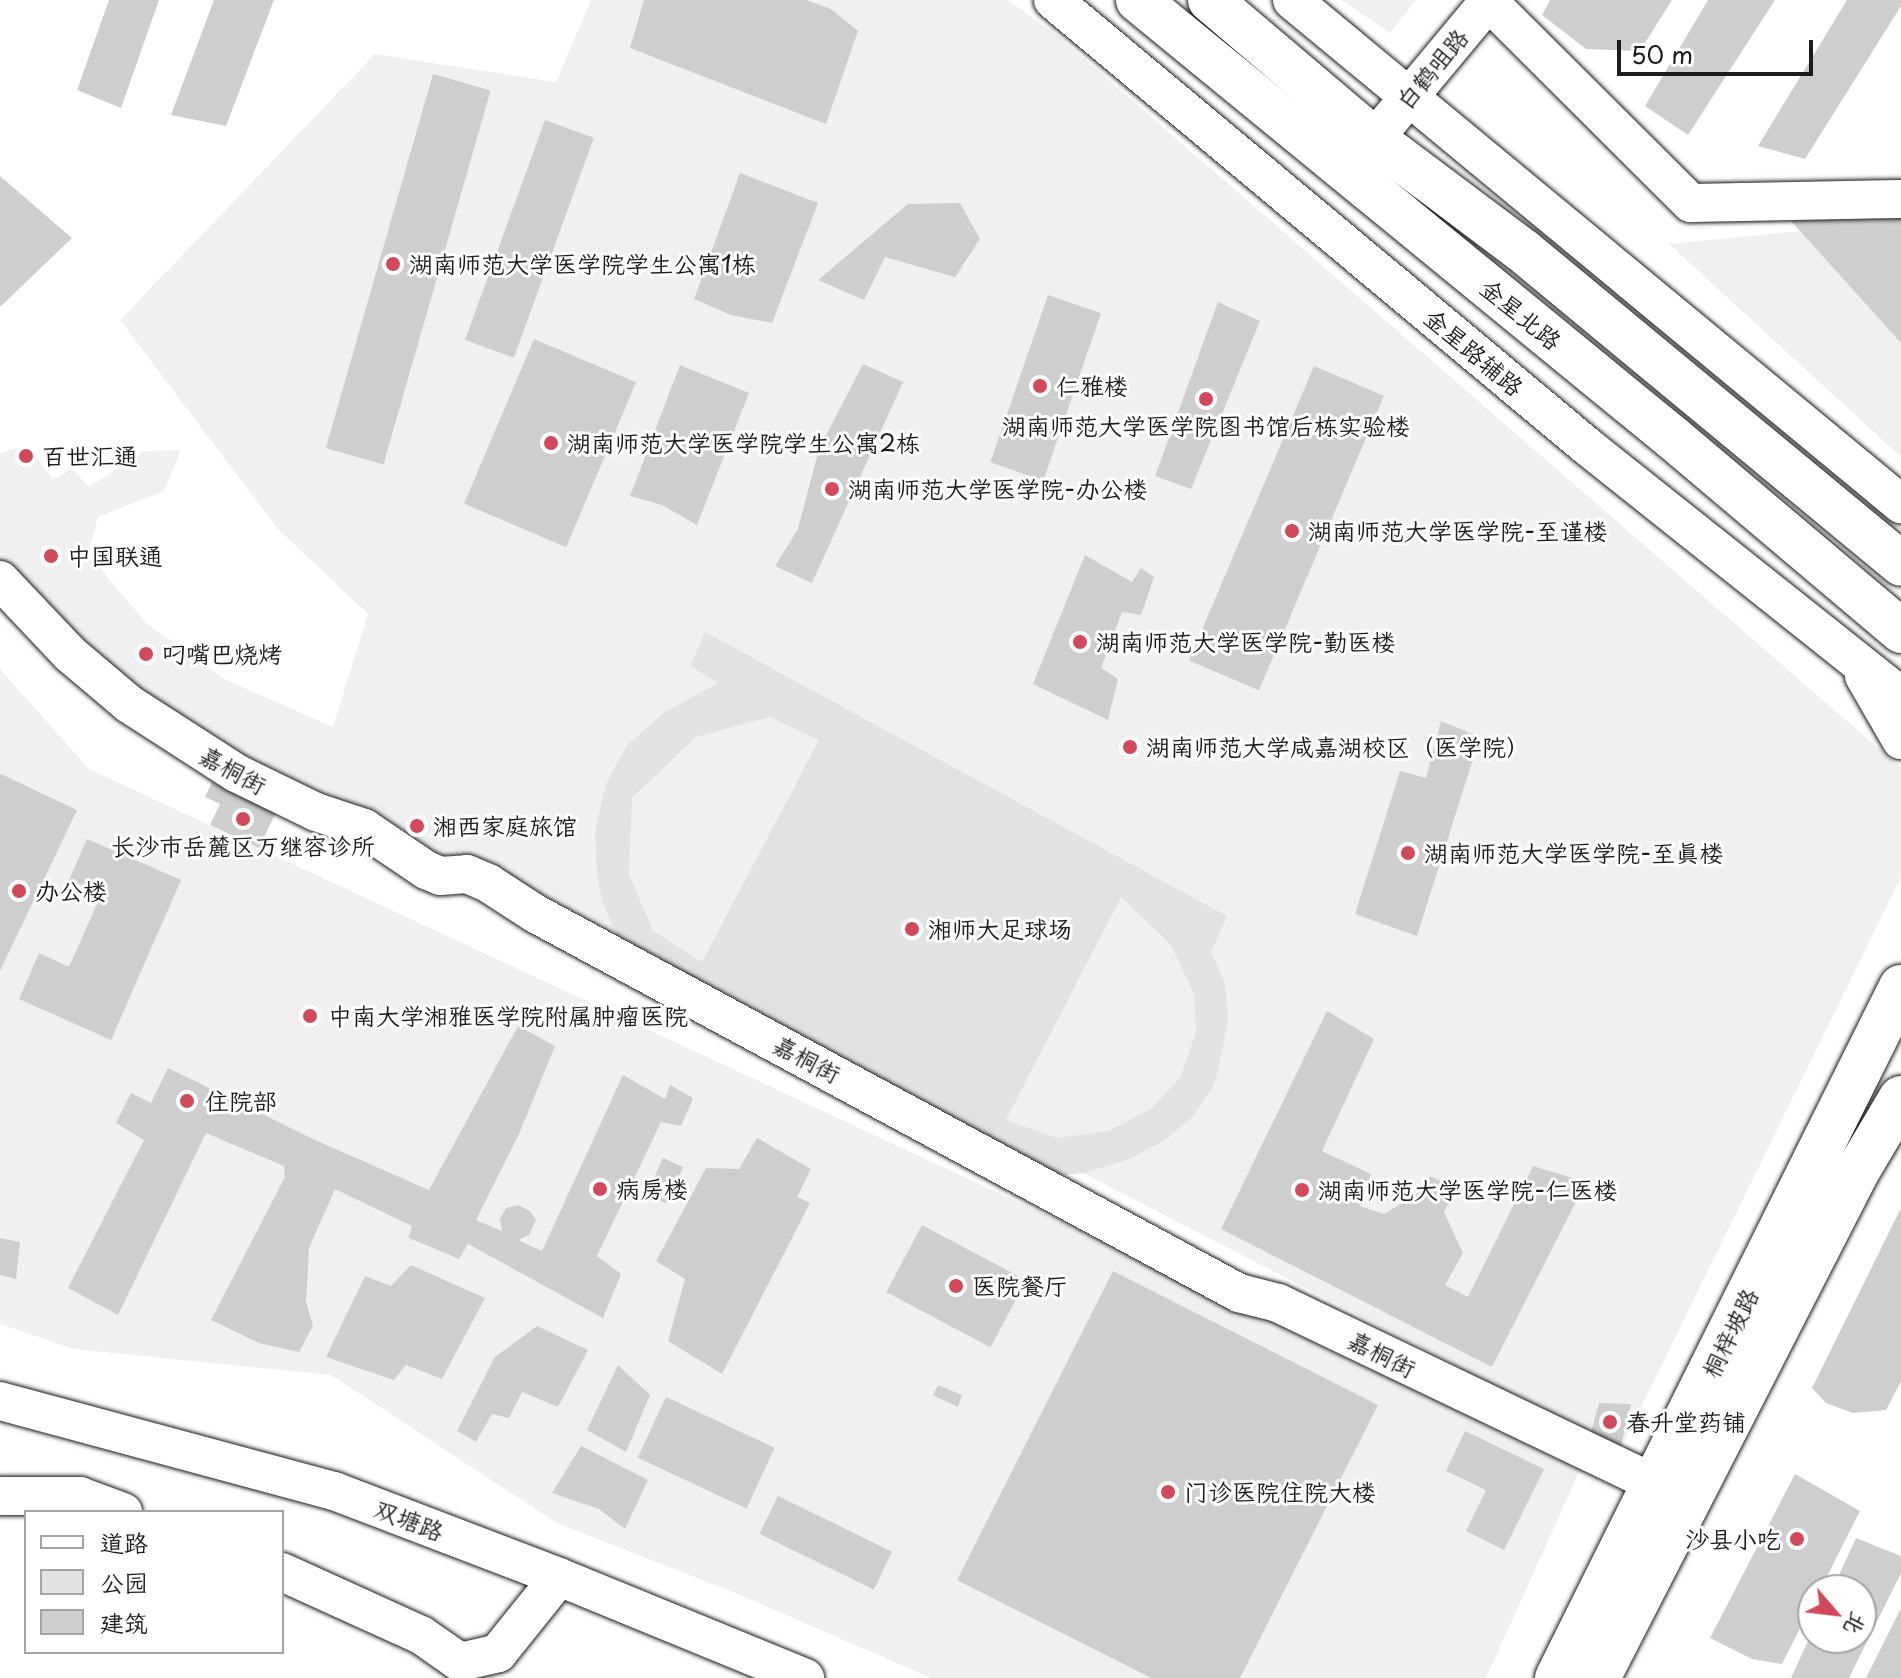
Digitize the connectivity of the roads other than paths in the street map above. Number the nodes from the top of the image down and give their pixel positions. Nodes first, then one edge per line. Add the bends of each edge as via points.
1 (1053, 0) edge
2 (1138, 0) edge
3 (1210, 0) edge
4 (1292, 0) edge
5 (1489, 1) edge
6 (1408, 98) junction
7 (1374, 139) junction
8 (1901, 199) edge
9 (1901, 504) edge
10 (1901, 564) edge
11 (0, 580) edge
12 (1901, 631) edge
13 (1852, 657) junction
14 (1901, 696) edge
15 (1901, 740) edge
16 (1901, 987) edge
17 (1901, 1098) edge
18 (0, 1401) edge
19 (1656, 1484) junction
20 (0, 1496) edge
21 (118, 1510) edge
22 (284, 1573) edge
23 (559, 1577) junction
24 (461, 1670) edge
25 (805, 1678) edge
26 (1557, 1678) edge
27 (1598, 1678) edge

1 - 13 street, 金星路辅路 via 1576,437
2 - 12 main road, 金星北路
3 - 7 main road, 金星北路
4 - 6 street
5 - 6 street, 白鹤咀路
5 - 8 street via 1691,203
6 - 7 street, 白鹤咀路
6 - 9 street
7 - 10 main road, 金星北路 via 1522,250
11 - 19 street, 嘉桐街 via 70,654 129,704 236,773 316,812 364,828 426,870 440,876 467,874 488,883 548,921 1239,1293 1278,1303
13 - 14 street, 金星路辅路
13 - 15 street
16 - 19 main road, 桐梓坡路
17 - 27 main road, 桐梓坡路 via 1857,1172
18 - 23 street, 双塘路 via 334,1491
19 - 26 main road, 桐梓坡路
20 - 21 street via 80,1496
22 - 24 street via 421,1635
23 - 24 street via 498,1653
23 - 25 street, 双塘路

